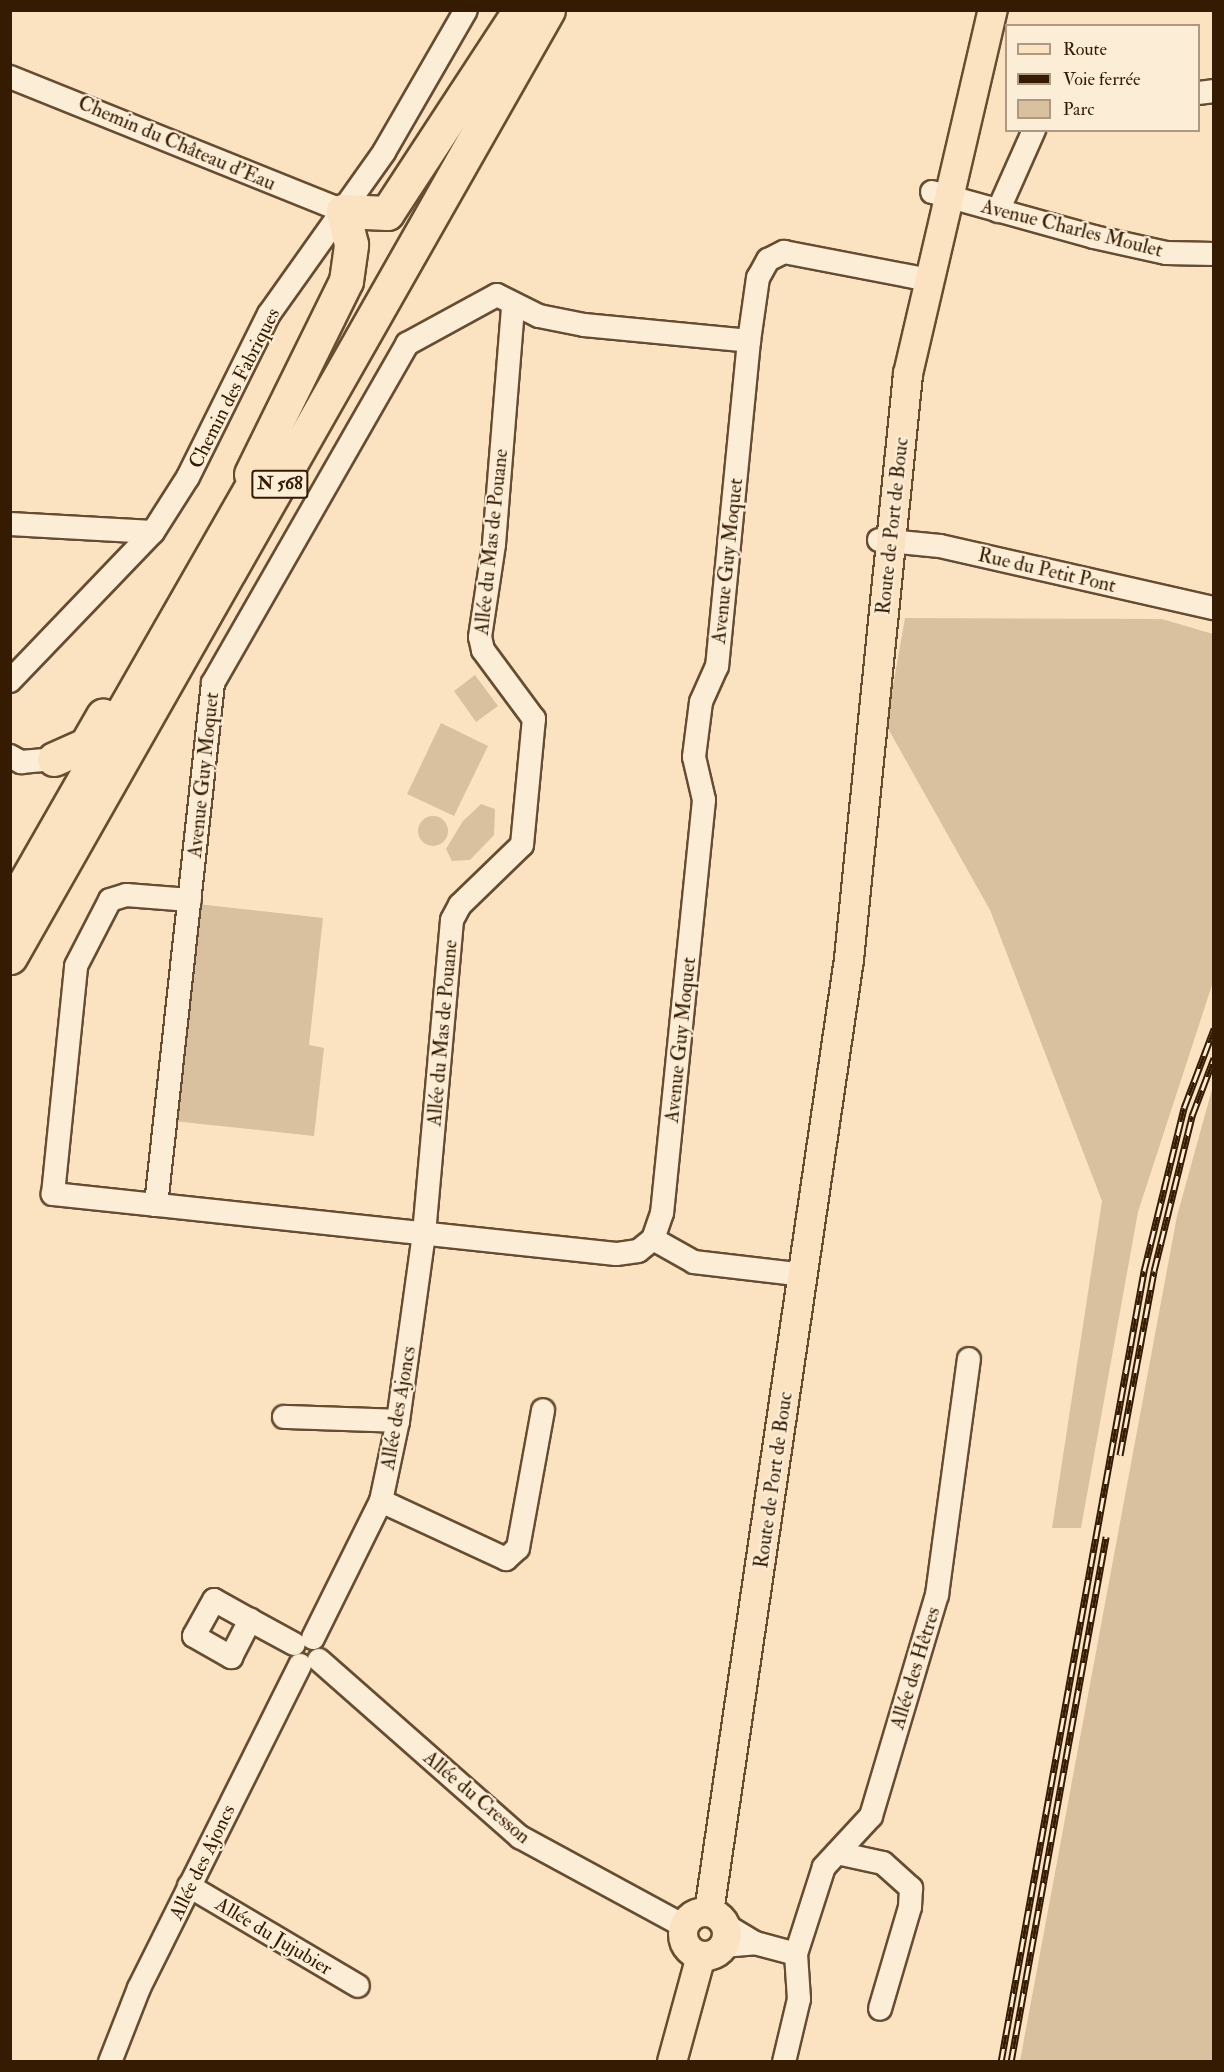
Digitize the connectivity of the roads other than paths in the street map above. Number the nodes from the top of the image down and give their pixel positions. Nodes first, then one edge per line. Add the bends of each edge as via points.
1 (466, 10) edge
2 (521, 10) edge
3 (548, 10) edge
4 (975, 10) edge
5 (993, 10) edge
6 (10, 77) edge
7 (1033, 132) edge
8 (940, 195) junction
9 (343, 211) junction
10 (998, 211) junction
11 (1214, 254) edge
12 (920, 278) junction
13 (513, 306) junction
14 (749, 341) junction
15 (10, 524) edge
16 (153, 532) junction
17 (885, 541) junction
18 (208, 562) junction
19 (188, 598) junction
20 (1214, 608) edge
21 (10, 681) edge
22 (10, 756) edge
23 (54, 759) joint
24 (190, 900) junction
25 (10, 909) edge
26 (10, 957) edge
27 (156, 1205) junction
28 (424, 1234) junction
29 (653, 1239) junction
30 (804, 1275) junction
31 (969, 1359) dead end
32 (543, 1410) dead end
33 (284, 1417) dead end
34 (398, 1421) junction
35 (381, 1501) junction
36 (250, 1620) dead end
37 (306, 1652) junction
38 (837, 1853) junction
39 (189, 1886) junction
40 (684, 1926) joint
41 (715, 1935) junction
42 (795, 1954) junction
43 (358, 1986) dead end
44 (880, 2009) dead end
45 (110, 2061) edge
46 (672, 2061) edge
47 (784, 2061) edge

1 - 9 street, Chemin des Fabriques
2 - 9 highway via 387,213
2 - 18 highway, N 568
3 - 26 highway, N 568
4 - 8 main road, Route de Port de Bouc
5 - 8 main road, Route de Port de Bouc
6 - 9 street, Chemin du Château d'Eau
7 - 10 street
8 - 10 street, Avenue Charles Moulet
8 - 12 main road, Route de Port de Bouc
9 - 16 street, Chemin des Fabriques via 269,314 188,477
9 - 18 highway via 351,244 346,281
10 - 11 street, Avenue Charles Moulet via 1167,253
12 - 14 street, Avenue Guy Moquet via 799,252 777,255 758,278
12 - 17 main road, Route de Port de Bouc via 890,383
13 - 14 street, Avenue Guy Moquet via 584,325
13 - 24 street, Avenue Guy Moquet via 497,296 484,298 406,344 391,363 213,683
13 - 28 street, Allée du Mas de Pouane via 494,544 480,637 535,726 520,852 460,905 452,920
14 - 29 street, Avenue Guy Moquet via 717,666 701,702 694,757 704,800 662,1213
15 - 16 street
16 - 21 street, Chemin des Fabriques
17 - 20 street, Rue du Petit Pont via 940,546
17 - 30 main road, Route de Port de Bouc via 832,962 832,1047
18 - 19 highway, N 568
19 - 23 highway via 124,682 86,745
19 - 25 highway, N 568
22 - 23 street via 21,762
24 - 27 street, Avenue Guy Moquet
24 - 27 street via 126,896 110,900 76,966 53,1194
27 - 28 street
28 - 29 street via 624,1255
28 - 34 street, Allée des Ajoncs
29 - 30 street via 694,1262
30 - 41 main road, Route de Port de Bouc
31 - 38 street, Allée des Hêtres via 937,1595 871,1816
32 - 35 street via 518,1548 506,1559
33 - 34 street
34 - 35 street, Allée des Ajoncs
35 - 37 street, Allée des Ajoncs
36 - 37 street, Allée du Cresson
37 - 39 street, Allée des Ajoncs
37 - 40 street, Allée du Cresson via 520,1837
38 - 42 street, Allée des Hêtres via 824,1867
38 - 44 street via 883,1863 911,1888 910,1907
39 - 43 street, Allée du Jujubier
39 - 45 street, Allée des Ajoncs
40 - 41 main road via 686,1945
41 - 42 street
41 - 46 main road, Route de Port de Bouc
42 - 47 street via 799,1999

